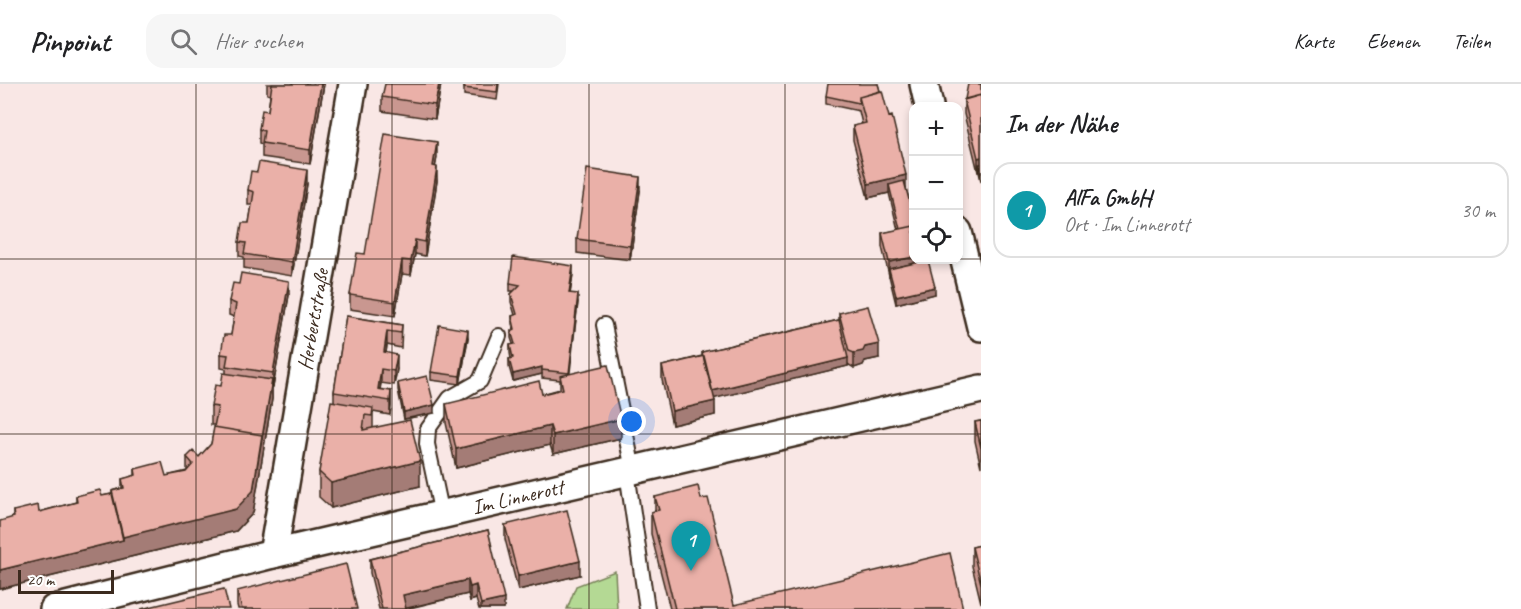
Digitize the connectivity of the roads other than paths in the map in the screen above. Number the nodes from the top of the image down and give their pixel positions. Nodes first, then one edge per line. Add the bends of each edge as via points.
1 (353, 84) edge
2 (963, 253) edge
3 (604, 325) dead end
4 (981, 327) edge
5 (499, 336) dead end
6 (981, 389) edge
7 (630, 471) junction
8 (442, 515) junction
9 (273, 554) junction
10 (54, 609) edge
11 (647, 609) edge

1 - 9 street, Herbertstraße
2 - 4 street
3 - 7 lane
5 - 8 lane via 480,381 450,398 428,429
6 - 7 street, Im Linnerott
7 - 8 street, Im Linnerott
7 - 11 lane
8 - 9 street, Im Linnerott
9 - 10 street, Im Linnerott

